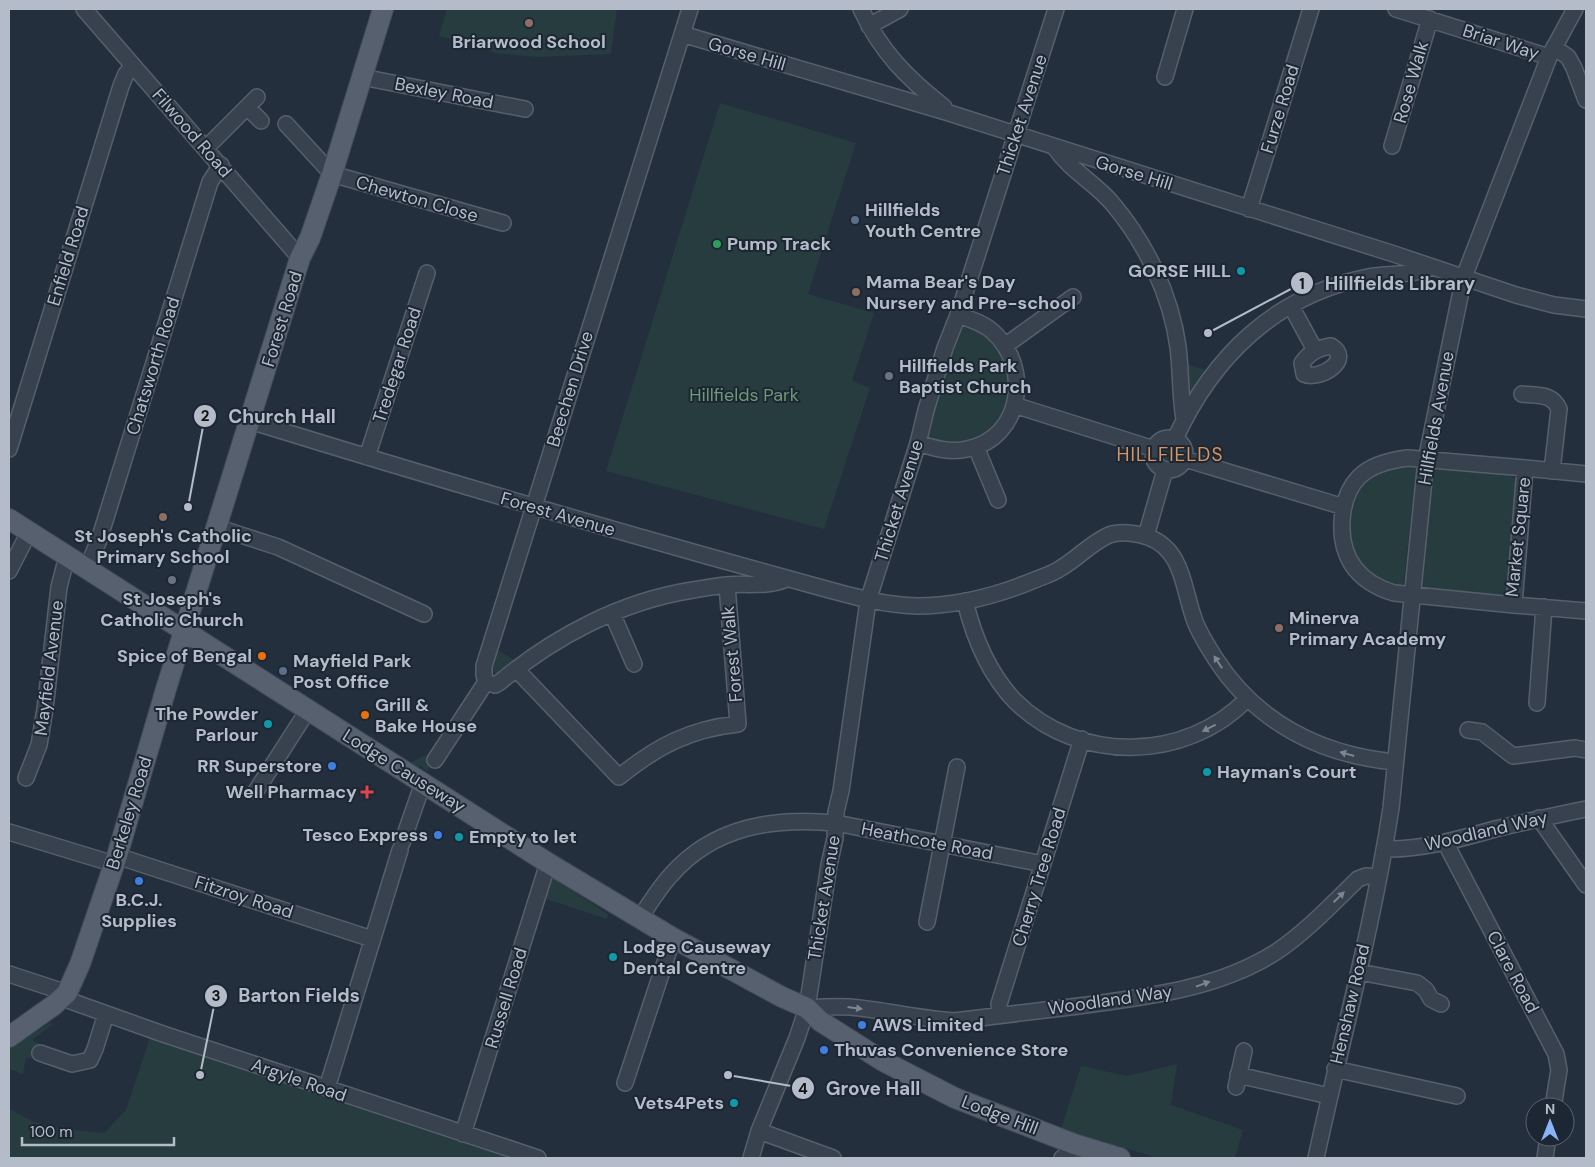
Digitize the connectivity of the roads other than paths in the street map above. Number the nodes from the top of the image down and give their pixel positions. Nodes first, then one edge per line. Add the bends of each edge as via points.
1 (84, 9) edge
2 (383, 9) edge
3 (690, 9) edge
4 (861, 9) edge
5 (900, 9) edge
6 (1056, 9) edge
7 (1185, 9) edge
8 (1311, 9) edge
9 (1396, 9) edge
10 (1575, 9) edge
11 (1430, 19) junction
12 (869, 26) junction
13 (682, 34) junction
14 (1551, 52) junction
15 (133, 66) junction
16 (362, 77) junction
17 (1165, 77) dead end
18 (1586, 100) edge
19 (525, 109) dead end
20 (946, 112) junction
21 (261, 122) dead end
22 (286, 124) dead end
23 (1015, 134) junction
24 (1392, 146) dead end
25 (206, 148) junction
26 (1055, 148) junction
27 (221, 165) junction
28 (332, 174) junction
29 (1249, 209) junction
30 (503, 223) dead end
31 (300, 258) junction
32 (1431, 267) junction
33 (426, 273) dead end
34 (1464, 277) junction
35 (1073, 297) dead end
36 (1291, 306) junction
37 (1586, 309) edge
38 (958, 316) junction
39 (1006, 346) junction
40 (1315, 350) dead end
41 (1522, 394) dead end
42 (1014, 405) junction
43 (1184, 419) junction
44 (250, 421) junction
45 (1175, 439) junction
46 (918, 443) junction
47 (976, 447) junction
48 (9, 449) edge
49 (1154, 449) junction
50 (367, 457) junction
51 (1185, 459) junction
52 (1426, 460) junction
53 (1525, 468) junction
54 (1165, 470) junction
55 (1552, 471) junction
56 (1586, 474) edge
57 (998, 500) dead end
58 (1344, 507) junction
59 (534, 508) junction
60 (9, 519) edge
61 (216, 527) junction
62 (29, 532) junction
63 (1146, 536) junction
64 (67, 556) junction
65 (87, 568) junction
66 (9, 572) edge
67 (788, 578) junction
68 (726, 585) junction
69 (1412, 596) junction
70 (868, 601) junction
71 (965, 601) junction
72 (1514, 604) junction
73 (1544, 607) junction
74 (1586, 611) edge
75 (612, 613) junction
76 (424, 614) dead end
77 (185, 631) junction
78 (634, 664) dead end
79 (516, 670) junction
80 (486, 682) junction
81 (1248, 699) junction
82 (1537, 703) dead end
83 (308, 710) junction
84 (1468, 730) dead end
85 (1082, 739) junction
86 (1586, 750) edge
87 (436, 760) dead end
88 (1395, 762) junction
89 (957, 767) dead end
90 (26, 778) dead end
91 (423, 783) junction
92 (256, 791) dead end
93 (1586, 809) edge
94 (1538, 818) junction
95 (836, 823) junction
96 (9, 832) edge
97 (1445, 842) junction
98 (942, 845) junction
99 (1384, 849) junction
100 (116, 860) junction
101 (548, 863) junction
102 (1043, 864) junction
103 (1378, 877) junction
104 (1586, 885) edge
105 (640, 918) junction
106 (927, 922) dead end
107 (673, 938) junction
108 (372, 939) junction
109 (1358, 972) junction
110 (9, 974) edge
111 (64, 995) junction
112 (1441, 1004) dead end
113 (807, 1008) junction
114 (106, 1014) junction
115 (1000, 1015) junction
116 (9, 1037) edge
117 (1244, 1051) dead end
118 (40, 1053) dead end
119 (1335, 1069) junction
120 (625, 1083) dead end
121 (327, 1088) junction
122 (1329, 1096) junction
123 (1456, 1096) dead end
124 (1555, 1097) edge
125 (759, 1131) junction
126 (463, 1134) junction
127 (1068, 1151) edge
128 (538, 1158) edge
129 (751, 1158) edge
130 (833, 1158) edge
131 (1120, 1158) edge
132 (1316, 1158) edge

1 - 15 street, Filwood Road
2 - 16 main road, Forest Road
3 - 13 street, Beechen Drive
4 - 12 street
5 - 12 street
6 - 23 street, Thicket Avenue
7 - 17 street
8 - 29 street, Furze Road
9 - 11 street, Briar Way
10 - 14 street, Hillfields Avenue
11 - 14 street, Briar Way
11 - 24 street, Rose Walk
12 - 20 street via 899,68
13 - 20 street, Gorse Hill
13 - 59 street, Beechen Drive
14 - 18 street via 1568,57
14 - 34 street, Hillfields Avenue
15 - 25 street, Filwood Road
15 - 48 street, Enfield Road via 121,86
16 - 19 street, Bexley Road
16 - 28 main road, Forest Road
20 - 23 street, Gorse Hill
21 - 25 street via 252,102
22 - 28 street
23 - 26 street, Gorse Hill
23 - 38 street, Thicket Avenue
25 - 27 street, Filwood Road
26 - 29 street, Gorse Hill
26 - 43 street via 1067,163 1112,202 1149,258 1169,307 1175,332
27 - 31 street, Filwood Road
27 - 65 street, Chatsworth Road via 210,182 99,540
28 - 30 street, Chewton Close
28 - 31 main road, Forest Road
29 - 32 street, Gorse Hill
31 - 44 main road, Forest Road
32 - 34 street, Gorse Hill
32 - 36 street via 1339,284
33 - 50 street, Tredegar Road
34 - 37 street, Gorse Hill via 1537,301
34 - 52 street, Hillfields Avenue
35 - 39 street
36 - 40 street
36 - 43 street via 1265,321 1240,342 1216,370
38 - 39 street via 992,330
38 - 46 street, Thicket Avenue via 942,357
39 - 42 street via 1017,378
41 - 55 street via 1551,398 1559,409
42 - 47 street via 999,431
42 - 49 street
43 - 45 street
44 - 50 street, Forest Avenue
44 - 61 main road, Forest Road
45 - 49 street via 1164,439
45 - 51 street via 1185,449
46 - 47 street via 952,450
46 - 70 street, Thicket Avenue
47 - 57 street
49 - 54 street via 1155,462
50 - 59 street, Forest Avenue
51 - 54 street via 1175,470
51 - 58 street
52 - 53 street, Market Square
52 - 58 street, Market Square via 1391,460 1375,467 1360,477 1350,490
52 - 69 street, Hillfields Avenue
53 - 55 street
53 - 72 street, Market Square
54 - 63 street
55 - 56 street
58 - 69 street, Market Square via 1341,534 1351,564 1378,588
59 - 67 street, Forest Avenue
59 - 80 street, Beechen Drive via 484,666
60 - 62 main road, Lodge Causeway
61 - 76 street via 278,548
61 - 77 main road, Forest Road
62 - 64 main road, Lodge Causeway
62 - 66 street
63 - 71 street, Forest Avenue via 1113,534 1094,543 1060,569 1009,591
81 -> 63 street via 1223,670 1197,628 1178,564 1164,547
64 - 65 main road, Lodge Causeway
64 - 90 street, Mayfield Avenue via 59,587 39,745
65 - 77 main road, Lodge Causeway
67 - 68 street via 776,583
67 - 70 street, Forest Avenue
68 - 75 street via 641,602
68 - 79 street, Forest Walk via 738,724 679,738 649,754 619,777
69 - 72 street, Market Square
69 - 88 street, Hillfields Avenue
70 - 71 street, Forest Avenue via 914,606
70 - 95 street, Thicket Avenue
71 - 85 street via 981,651 1015,701 1038,720
72 - 73 street
73 - 74 street
73 - 82 street
75 - 78 street
75 - 79 street via 551,644
77 - 83 main road, Lodge Causeway
77 - 100 main road, Berkeley Road
79 - 80 street via 495,685
80 - 87 street
81 -> 85 street via 1218,724 1169,744 1124,747
88 -> 81 street via 1328,748 1281,725
83 - 91 main road, Lodge Causeway
83 - 92 street
84 - 86 street via 1482,732 1513,756 1575,748
85 - 102 street, Cherry Tree Road
88 - 99 street, Hillfields Avenue
89 - 98 street
91 - 101 main road, Lodge Causeway
91 - 108 street
93 - 94 street, Woodland Way
94 - 97 street, Woodland Way
94 - 104 street
95 - 98 street, Heathcote Road
95 - 105 street, Heathcote Road via 803,820 765,823 719,839 690,857 671,874
95 - 113 street, Thicket Avenue
96 - 100 street, Fitzroy Road
97 - 99 street, Woodland Way via 1404,850
97 - 124 street, Clare Road via 1556,1054 1559,1070
98 - 102 street, Heathcote Road
98 - 106 street
99 - 103 street, Henshaw Road
100 - 108 street, Fitzroy Road
100 - 111 main road, Berkeley Road via 80,964
101 - 105 main road, Lodge Causeway
101 - 126 street, Russell Road
102 - 115 street, Cherry Tree Road via 999,1004
103 - 109 street, Henshaw Road
115 -> 103 street, Woodland Way via 1146,997 1196,987 1276,952 1358,879
105 - 107 main road, Lodge Causeway
107 - 113 main road, Lodge Causeway
107 - 120 street
108 - 121 street
109 - 112 street via 1417,983 1431,999
109 - 119 street, Henshaw Road
110 - 111 street, Argyle Road
111 - 114 street, Argyle Road
111 - 116 main road
113 -> 115 street, Woodland Way via 852,1007 954,1021
113 - 125 street, Thicket Avenue
113 - 127 main road, Lodge Hill via 883,1061
114 - 118 street via 90,1060 72,1064
114 - 121 street, Argyle Road
117 - 122 street via 1237,1081
119 - 122 street, Henshaw Road
119 - 123 street
121 - 126 street, Argyle Road
122 - 132 street, Henshaw Road
125 - 129 street, Thicket Avenue
125 - 130 street
126 - 128 street, Argyle Road
127 - 131 main road, Lodge Hill

